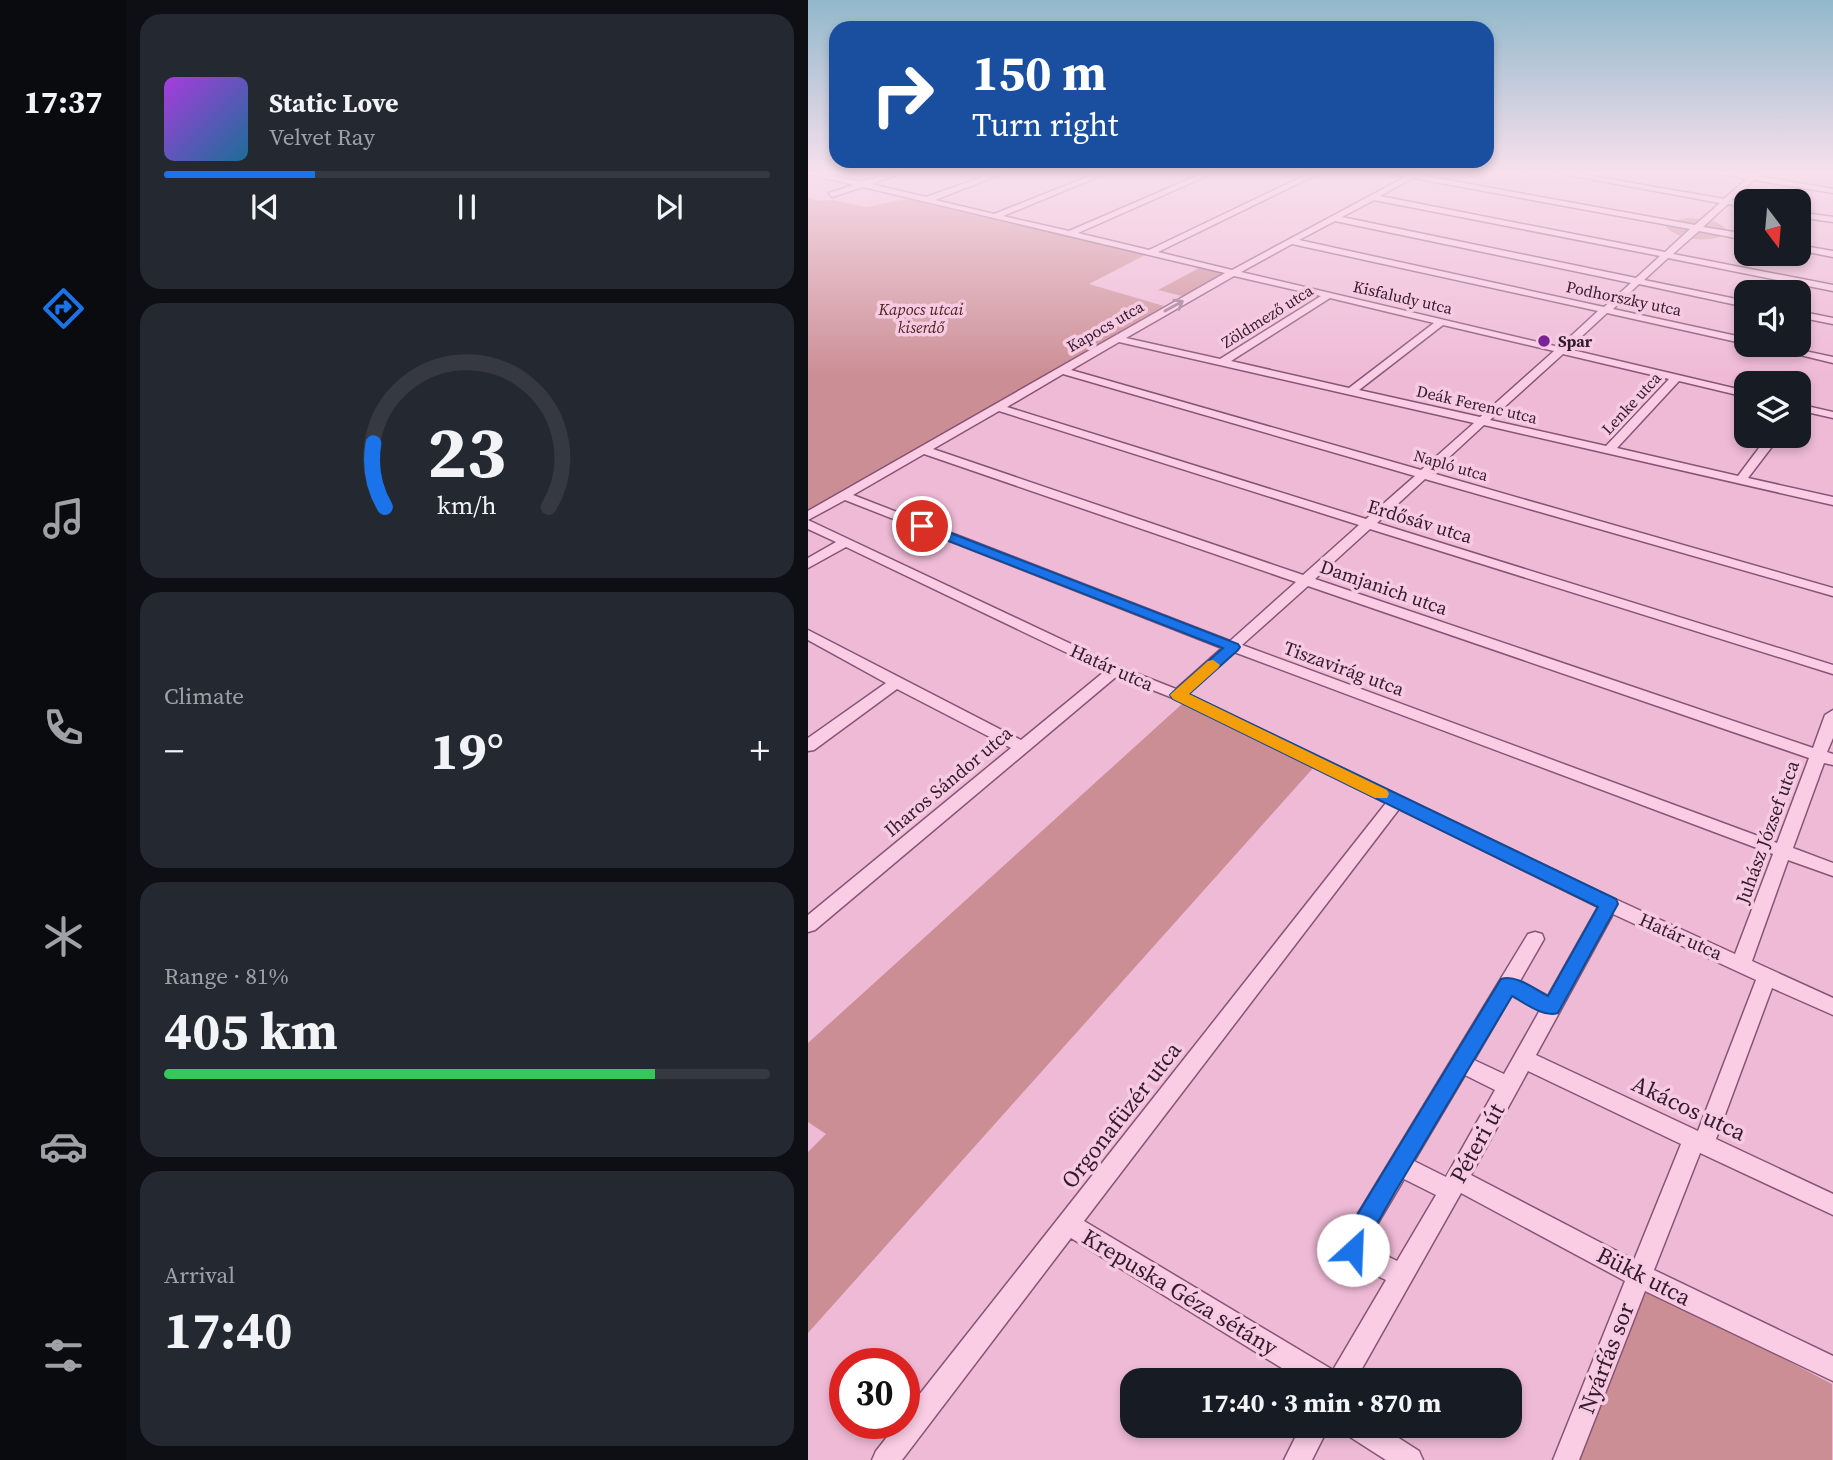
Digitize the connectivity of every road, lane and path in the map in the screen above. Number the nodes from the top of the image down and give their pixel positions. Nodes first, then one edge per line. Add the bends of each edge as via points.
1 (1092, 239) edge
2 (1179, 239) edge
3 (1294, 239) edge
4 (1436, 239) edge
5 (1587, 239) edge
6 (1685, 239) edge
7 (1291, 241) junction
8 (1811, 250) edge
9 (1150, 253) junction
10 (1832, 254) edge
11 (1667, 255) junction
12 (1232, 273) junction
13 (1637, 281) junction
14 (1832, 288) edge
15 (1329, 295) junction
16 (1734, 301) edge
17 (1606, 310) junction
18 (1811, 317) edge
19 (1832, 321) edge
20 (1440, 322) junction
21 (1115, 338) junction
22 (1734, 338) edge
23 (1559, 349) junction
24 (1811, 355) edge
25 (1832, 360) edge
26 (1221, 363) junction
27 (1060, 370) junction
28 (1676, 378) junction
29 (1350, 391) junction
30 (1734, 391) edge
31 (996, 407) junction
32 (1811, 410) edge
33 (1832, 415) edge
34 (1481, 421) junction
35 (1765, 448) edge
36 (923, 450) junction
37 (1609, 450) junction
38 (1423, 474) junction
39 (1740, 481) junction
40 (845, 496) junction
41 (1832, 501) edge
42 (808, 516) edge
43 (808, 524) edge
44 (1367, 525) junction
45 (846, 542) junction
46 (808, 564) edge
47 (1304, 581) junction
48 (1832, 592) edge
49 (808, 634) edge
50 (1233, 647) junction
51 (1115, 670) junction
52 (1832, 670) edge
53 (896, 683) junction
54 (1178, 695) junction
55 (1832, 715) edge
56 (808, 746) edge
57 (1022, 747) junction
58 (1825, 757) edge
59 (1396, 801) junction
60 (1783, 851) junction
61 (1832, 870) edge
62 (1609, 904) junction
63 (808, 925) edge
64 (1535, 939) dead end
65 (1741, 964) junction
66 (1767, 976) junction
67 (1508, 984) junction
68 (1551, 1007) junction
69 (1832, 1007) edge
70 (1523, 1059) junction
71 (1460, 1063) junction
72 (1508, 1086) junction
73 (1699, 1141) junction
74 (1399, 1165) junction
75 (1454, 1185) junction
76 (1832, 1205) edge
77 (1069, 1224) junction
78 (1638, 1275) junction
79 (1402, 1276) junction
80 (1306, 1368) edge
81 (1349, 1368) edge
82 (1832, 1369) edge
83 (1309, 1438) edge
84 (1375, 1438) edge
85 (885, 1460) edge
86 (1297, 1460) edge
87 (1409, 1460) edge
88 (1566, 1460) edge

1 - 9 street, Kisfaludy utca
2 - 9 street
3 - 7 street, Kapocs utca
4 - 13 street
5 - 11 street
6 - 11 street
7 - 12 street, Kapocs utca
7 - 17 street, Podhorszky utca
8 - 10 street
9 - 12 street, Kisfaludy utca
11 - 13 street
11 - 14 street
12 - 15 street, Kisfaludy utca
21 -> 12 street, Kapocs utca
13 - 16 street
13 - 17 street
15 - 20 street, Kisfaludy utca
15 - 26 street, Zöldmező utca
17 - 22 street, Podhorszky utca
17 - 23 street
18 - 19 street
20 - 23 street, Kisfaludy utca
20 - 29 street
21 - 26 street, Deák Ferenc utca
21 - 27 street, Kapocs utca
23 - 28 street, Kisfaludy utca
23 - 34 street
24 - 25 street
26 - 29 street, Deák Ferenc utca
27 - 31 street, Kapocs utca
27 - 38 street, Napló utca
28 - 30 street, Kisfaludy utca
28 - 37 street, Lenke utca
29 - 34 street, Deák Ferenc utca
31 - 36 street, Kapocs utca
31 - 44 street, Erdősáv utca
32 - 33 street
34 - 37 street, Deák Ferenc utca
34 - 38 street
35 - 39 street
36 - 40 street, Kapocs utca
36 - 47 street, Damjanich utca
37 - 39 street, Deák Ferenc utca
38 - 44 street
38 - 48 street, Napló utca
39 - 41 street, Deák Ferenc utca
40 - 42 street, Kapocs utca
40 - 50 street, Tiszavirág utca
43 - 45 street, Határ utca
44 - 47 street
44 - 52 street, Erdősáv utca
45 - 46 street
45 - 51 street, Határ utca
47 - 50 street
47 - 58 street, Damjanich utca
49 - 53 street
50 - 54 street
50 - 60 street, Tiszavirág utca
51 - 54 street, Határ utca
51 - 57 street, Iharos Sándor utca
53 - 56 street
53 - 57 street
54 - 59 street, Határ utca
55 - 58 street, Juhász József utca
57 - 63 street, Iharos Sándor utca
58 - 60 street, Juhász József utca
59 - 62 street, Határ utca
59 - 77 street, Orgonafüzér utca
60 - 61 street, Tiszavirág utca
60 - 65 street, Juhász József utca
62 - 65 street, Határ utca
62 - 68 street, Péteri út
64 - 67 street
65 - 66 street, Határ utca
66 - 69 street, Határ utca
66 - 73 street, Nyárfás sor
67 - 68 street
67 - 71 street
68 - 70 street, Péteri út
70 - 72 street, Péteri út
70 - 73 street, Akácos utca
71 - 72 street
71 - 74 street
72 - 75 street, Péteri út
73 - 76 street, Akácos utca
73 - 78 street, Nyárfás sor
74 - 75 street, Bükk utca
74 - 79 street via 1353,1250
75 - 78 street, Bükk utca
75 - 79 street, Péteri út
77 - 80 street, Krepuska Géza sétány
77 - 85 street, Orgonafüzér utca
78 - 82 street, Bükk utca
78 - 88 street, Nyárfás sor
79 - 81 street, Péteri út
83 - 86 street
84 - 87 street

